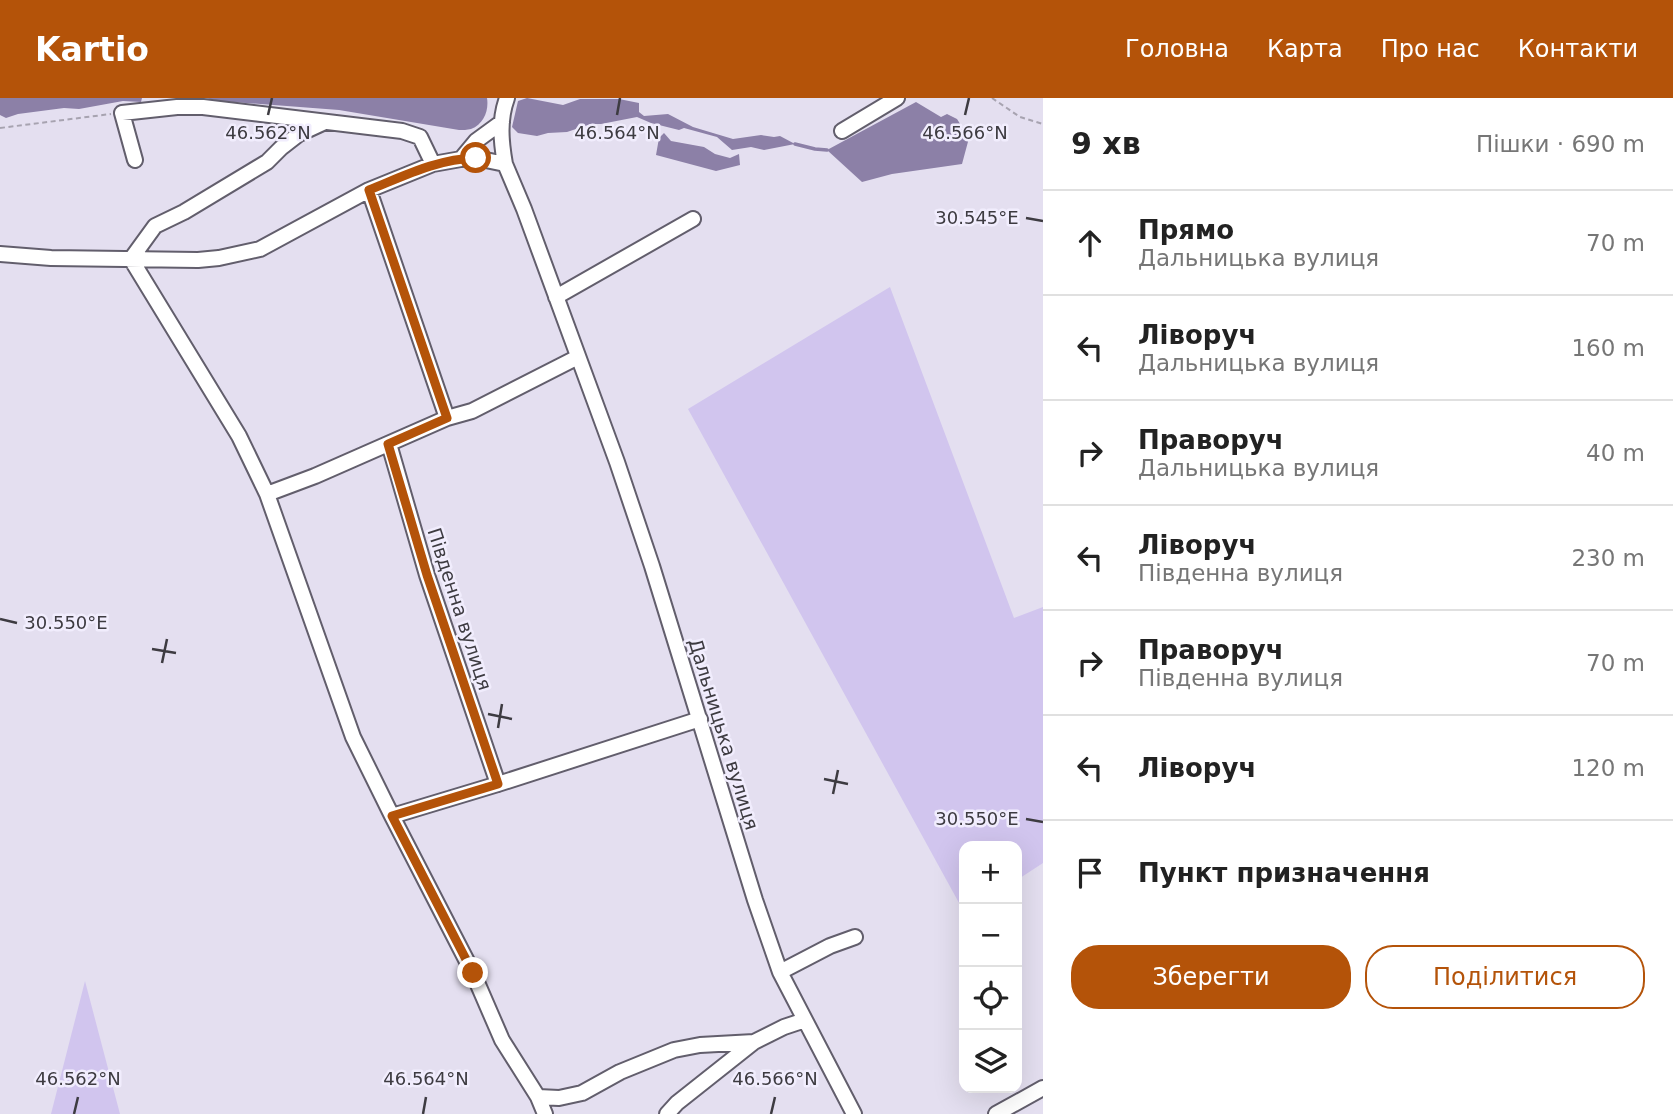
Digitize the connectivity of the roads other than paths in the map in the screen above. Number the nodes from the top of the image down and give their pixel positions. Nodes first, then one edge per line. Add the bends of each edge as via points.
1 (507, 98) edge
2 (897, 98) edge
3 (325, 122) junction
4 (502, 122) junction
5 (842, 131) dead end
6 (461, 159) junction
7 (135, 160) dead end
8 (433, 164) junction
9 (505, 164) junction
10 (369, 190) junction
11 (693, 219) dead end
12 (0, 254) edge
13 (131, 259) junction
14 (556, 297) junction
15 (578, 357) junction
16 (447, 418) junction
17 (388, 444) junction
18 (267, 494) junction
19 (700, 719) junction
20 (498, 784) junction
21 (392, 816) junction
22 (855, 937) dead end
23 (780, 972) junction
24 (805, 1020) junction
25 (754, 1042) junction
26 (1043, 1088) edge
27 (538, 1097) junction
28 (545, 1114) edge
29 (553, 1114) edge
30 (667, 1114) edge
31 (854, 1114) edge
32 (996, 1114) edge

1 - 4 street, Дальницька вулиця
2 - 5 street
3 - 7 street via 203,107 122,113
3 - 8 street via 412,134 420,138
3 - 13 street via 299,134 267,162 155,226
4 - 6 street
4 - 9 street, Дальницька вулиця
6 - 8 street
6 - 9 street
8 - 10 street
9 - 14 street, Дальницька вулиця
10 - 13 street via 260,249 240,255
10 - 16 street
11 - 14 street
12 - 13 street
13 - 18 street via 239,436
14 - 15 street, Дальницька вулиця
15 - 16 street via 472,411
15 - 19 street, Дальницька вулиця via 617,461
16 - 17 street
17 - 18 street
17 - 20 street, Південна вулиця
18 - 21 street via 354,737
19 - 20 street
19 - 23 street, Дальницька вулиця
20 - 21 street
21 - 27 street via 473,973 502,1040
22 - 23 street
23 - 24 street, Дальницька вулиця
24 - 25 street
24 - 31 street, Дальницька вулиця
25 - 27 street via 674,1050 582,1093
25 - 30 street
26 - 32 street
27 - 28 street
27 - 29 street

